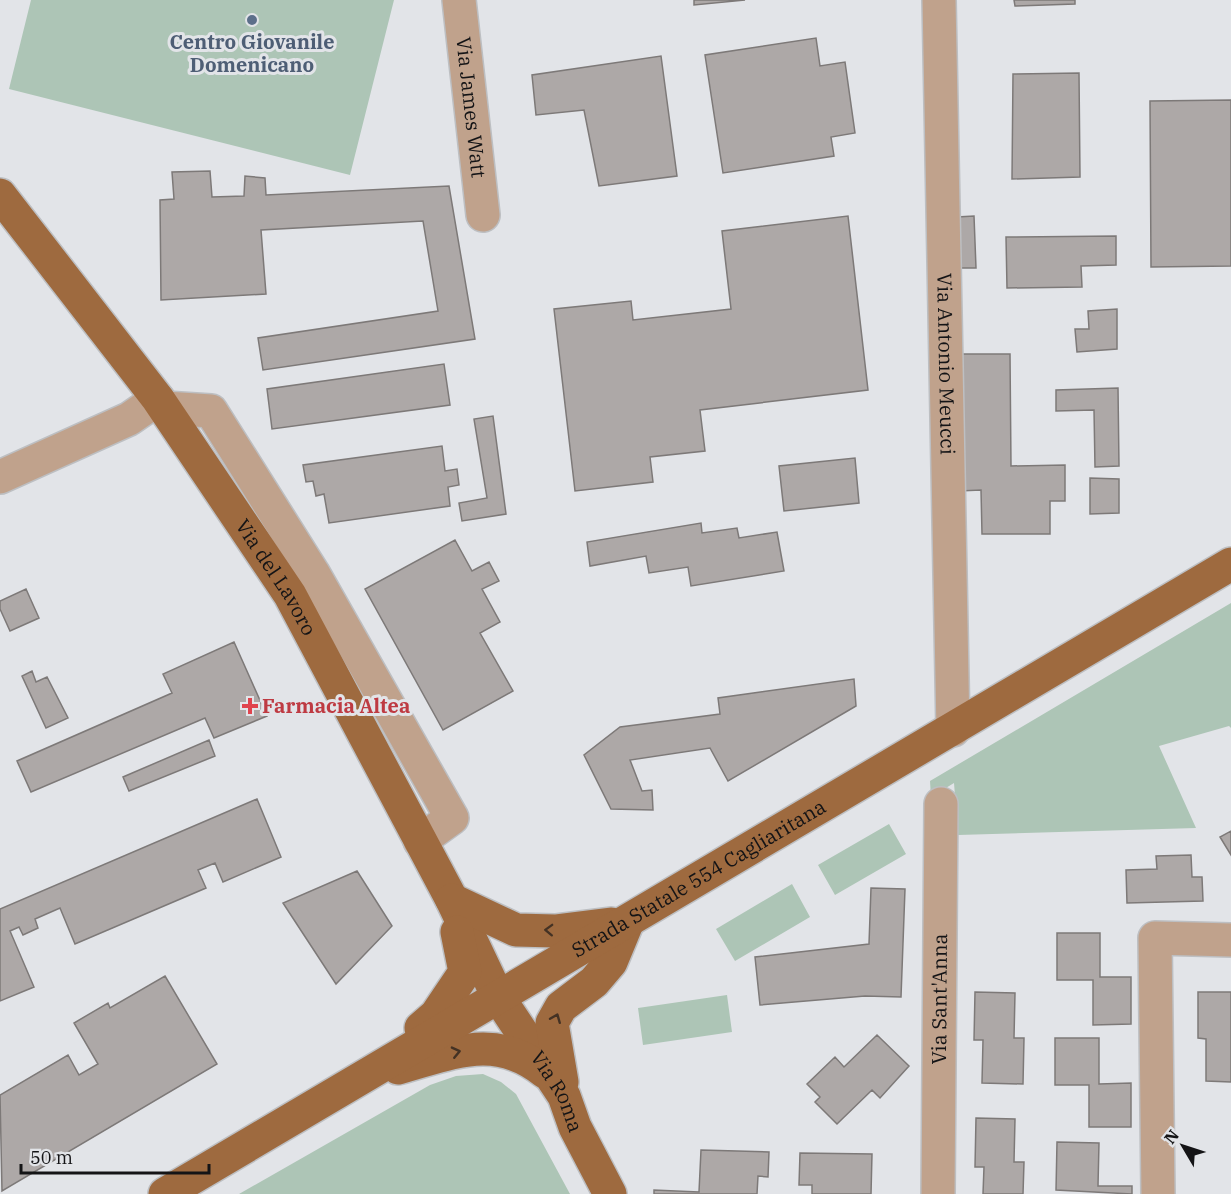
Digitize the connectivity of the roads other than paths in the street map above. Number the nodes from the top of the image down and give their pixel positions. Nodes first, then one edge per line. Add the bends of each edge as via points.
1 (459, 0) edge
2 (939, 0) edge
3 (0, 195) edge
4 (483, 215) dead end
5 (161, 404) junction
6 (0, 477) edge
7 (1231, 564) edge
8 (953, 730) junction
9 (941, 804) dead end
10 (452, 900) junction
11 (628, 921) junction
12 (1231, 940) edge
13 (497, 995) junction
14 (359, 1078) junction
15 (564, 1096) junction
16 (165, 1194) edge
17 (610, 1194) edge
18 (938, 1194) edge
19 (1158, 1194) edge

1 - 4 street, Via James Watt
2 - 8 street, Via Antonio Meucci
3 - 5 main road, Via del Lavoro
5 - 6 street
5 - 10 main road, Via del Lavoro via 290,595
7 - 8 main road, Strada Statale 554 Cagliaritana
8 - 11 main road, Strada Statale 554 Cagliaritana
9 - 18 street, Via Sant'Anna
11 -> 10 main road via 555,931 516,930
10 - 13 main road, Via del Lavoro
10 - 14 main road via 465,972 436,1015
11 - 13 main road, Strada Statale 554 Cagliaritana
15 -> 11 main road via 552,1023 561,1007 611,962
12 - 19 street via 1155,938
13 - 14 main road, Strada Statale 554 Cagliaritana
13 - 15 main road, Via Roma
14 -> 15 main road via 457,1052 493,1048 528,1058
14 - 16 main road, Strada Statale 554 Cagliaritana
15 - 17 main road, Via Roma via 575,1127

